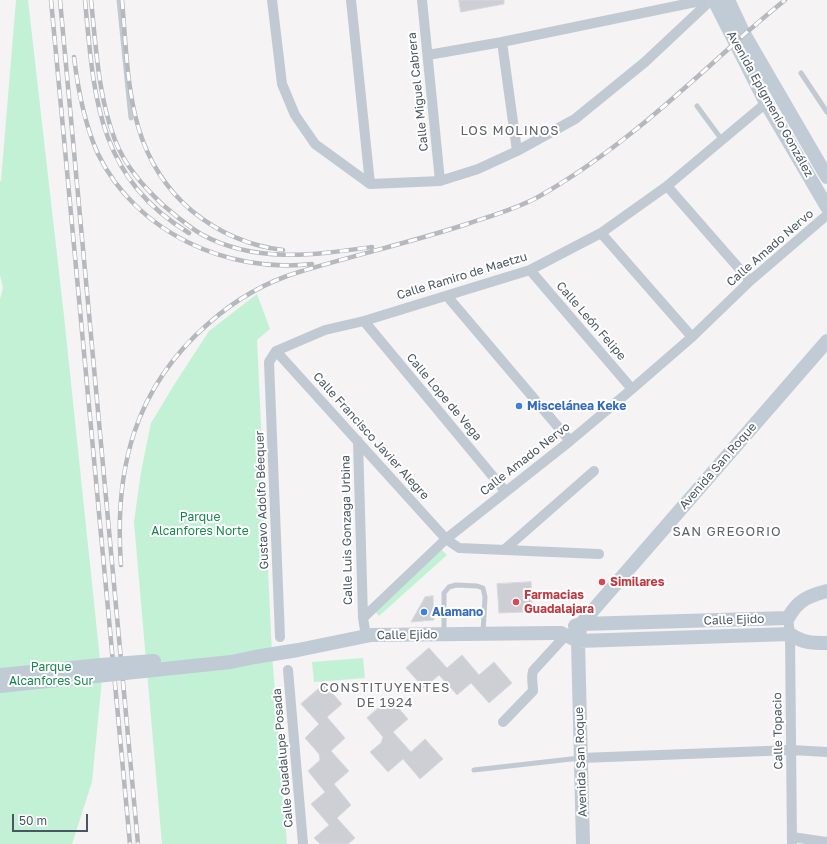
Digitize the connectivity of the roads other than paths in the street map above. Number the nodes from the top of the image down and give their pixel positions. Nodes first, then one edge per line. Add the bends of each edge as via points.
1 (119, 0) edge
2 (272, 0) edge
3 (351, 0) edge
4 (422, 0) edge
5 (705, 0) edge
6 (713, 0) edge
7 (728, 0) edge
8 (502, 42) junction
9 (428, 55) junction
10 (801, 73) dead end
11 (766, 103) junction
12 (697, 106) dead end
13 (827, 110) edge
14 (131, 118) dead end
15 (722, 140) junction
16 (517, 151) junction
17 (827, 177) edge
18 (440, 181) junction
19 (370, 184) junction
20 (667, 186) junction
21 (827, 207) edge
22 (827, 215) edge
23 (602, 233) junction
24 (530, 270) junction
25 (750, 280) junction
26 (447, 296) junction
27 (364, 320) junction
28 (692, 337) junction
29 (827, 341) edge
30 (276, 351) junction
31 (632, 389) junction
32 (358, 441) junction
33 (570, 441) junction
34 (594, 471) dead end
35 (505, 491) junction
36 (446, 539) junction
37 (504, 550) junction
38 (599, 554) dead end
39 (827, 591) edge
40 (362, 618) junction
41 (788, 618) junction
42 (581, 624) junction
43 (444, 634) junction
44 (483, 634) junction
45 (790, 634) junction
46 (366, 636) junction
47 (280, 637) dead end
48 (568, 637) junction
49 (827, 644) edge
50 (255, 657) junction
51 (288, 670) dead end
52 (0, 675) edge
53 (0, 686) edge
54 (502, 722) dead end
55 (792, 750) junction
56 (827, 752) edge
57 (580, 758) junction
58 (474, 770) dead end
59 (792, 840) edge
60 (827, 842) edge
61 (303, 844) edge
62 (583, 844) edge

1 - 14 lane
2 - 19 street via 282,84 295,115 315,144
3 - 19 street
4 - 9 street, Calle Miguel Cabrera
5 - 8 street
6 - 11 street, Avenida Epigmenio González
6 - 16 street via 645,62 575,119
7 - 17 street, Avenida Epigmenio González via 744,34
8 - 9 street
8 - 16 street
9 - 18 street, Calle Miguel Cabrera
10 - 13 lane
11 - 15 street, Calle Ramiro de Maetzu
11 - 21 street, Avenida Epigmenio González
12 - 15 lane
15 - 20 street, Calle Ramiro de Maetzu
16 - 18 street via 478,169
18 - 19 street
20 - 23 street, Calle Ramiro de Maetzu
20 - 25 street
22 - 25 street, Calle Amado Nervo
23 - 24 street, Calle Ramiro de Maetzu
23 - 28 street
24 - 26 street, Calle Ramiro de Maetzu
24 - 31 street, Calle León Felipe
25 - 28 street, Calle Amado Nervo
26 - 27 street, Calle Ramiro de Maetzu
26 - 33 street
27 - 30 street, Calle Ramiro de Maetzu via 325,330
27 - 35 street, Calle Lope de Vega
28 - 31 street, Calle Amado Nervo
29 - 42 street, Avenida San Roque
30 - 32 street, Calle Francisco Javier Alegre
30 - 47 street, Gustavo Adolfo Béequer via 270,362
31 - 33 street, Calle Amado Nervo
32 - 36 street, Calle Francisco Javier Alegre
32 - 40 street, Calle Luis Gonzaga Urbina
33 - 35 street, Calle Amado Nervo
34 - 37 street
35 - 36 street, Calle Amado Nervo
36 - 37 street, Calle Francisco Javier Alegre via 459,548
36 - 40 street, Calle Amado Nervo
37 - 38 street, Calle Francisco Javier Alegre
39 - 41 street via 804,599 794,607
40 - 46 street
41 - 42 street, Calle Ejido
41 - 45 street, Calle Topacio
42 - 48 street, Avenida San Roque
43 - 44 street, Calle Ejido
43 - 44 lane via 444,593 449,587 463,585 483,588
43 - 46 street, Calle Ejido
44 - 48 street, Calle Ejido
45 - 48 street, Calle Ejido
45 - 49 street, Calle Ejido via 812,644
45 - 55 street, Calle Topacio
46 - 50 street, Calle Ejido
48 - 54 street via 533,671 533,691
48 - 57 street, Avenida San Roque
50 - 52 street, Calle Ejido, bridge via 216,656
50 - 53 street, Calle Ejido, bridge via 232,662
51 - 61 street, Calle Guadalupe Posada
55 - 56 street
55 - 57 street
55 - 59 street, Calle Topacio
57 - 58 lane
57 - 62 street, Avenida San Roque
59 - 60 street

